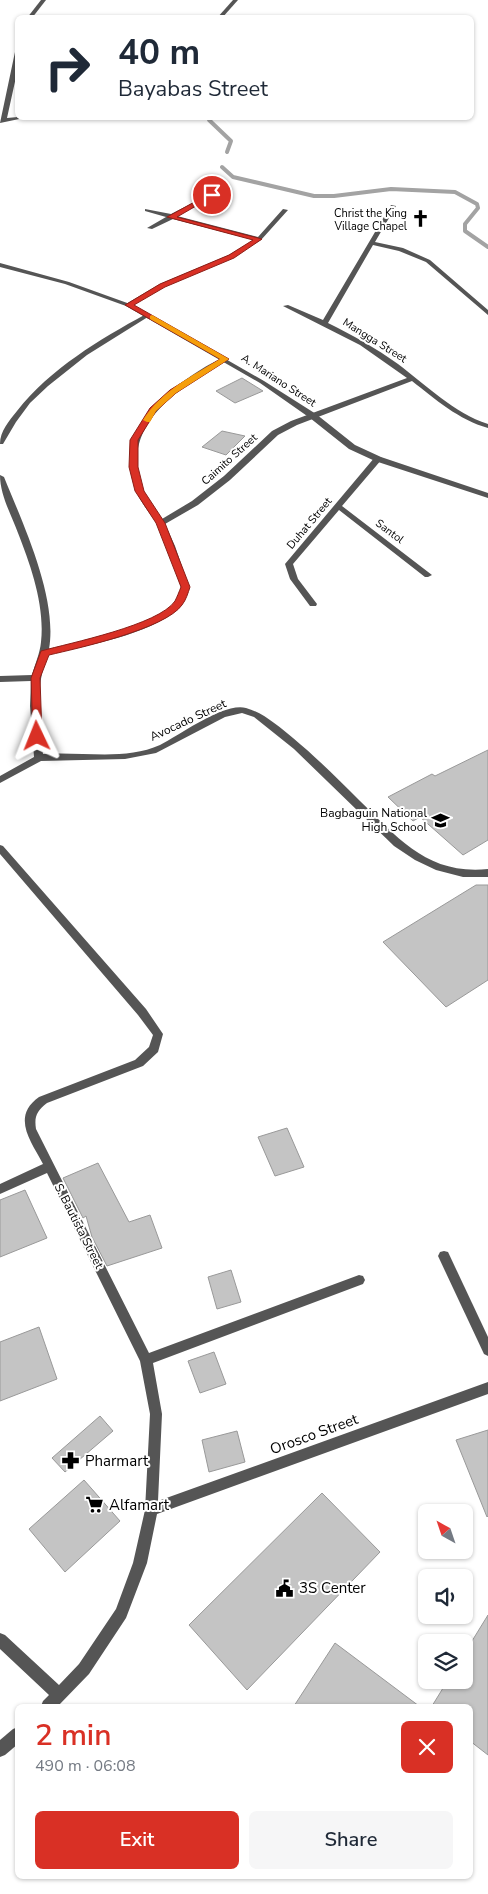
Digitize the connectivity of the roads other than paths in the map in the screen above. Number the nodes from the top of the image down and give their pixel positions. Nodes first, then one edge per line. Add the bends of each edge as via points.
1 (44, 0) edge
2 (236, 0) edge
3 (32, 15) edge
4 (222, 15) edge
5 (15, 65) edge
6 (15, 119) edge
7 (2, 121) edge
8 (226, 188) dead end
9 (393, 206) dead end
10 (147, 210) dead end
11 (285, 210) dead end
12 (170, 217) junction
13 (150, 228) dead end
14 (259, 239) junction
15 (372, 243) junction
16 (0, 265) edge
17 (128, 305) junction
18 (286, 306) dead end
19 (488, 313) edge
20 (148, 315) junction
21 (325, 322) junction
22 (226, 359) junction
23 (413, 378) junction
24 (313, 416) junction
25 (486, 426) edge
26 (0, 442) edge
27 (378, 459) junction
28 (0, 477) edge
29 (488, 496) edge
30 (338, 506) junction
31 (161, 523) junction
32 (428, 575) dead end
33 (313, 604) dead end
34 (45, 653) junction
35 (36, 678) junction
36 (0, 679) edge
37 (39, 758) junction
38 (0, 780) edge
39 (0, 848) edge
40 (488, 873) edge
41 (49, 1167) junction
42 (0, 1189) edge
43 (444, 1256) dead end
44 (359, 1280) dead end
45 (488, 1350) edge
46 (146, 1360) junction
47 (488, 1388) edge
48 (151, 1510) junction
49 (0, 1640) edge
50 (60, 1695) junction
51 (50, 1704) edge
52 (15, 1737) edge
53 (0, 1750) edge

1 - 3 street
2 - 4 street
5 - 7 street
6 - 7 street
8 - 12 street
9 - 15 street, Mangga Street
10 - 12 street
11 - 14 street
12 - 13 street
12 - 14 street
14 - 17 street via 231,256 162,285
15 - 19 street via 401,249 428,261
15 - 21 street, Mangga Street
16 - 17 street, A. Mariano Street via 67,283
17 - 20 street, A. Mariano Street
18 - 21 street, Mangga Street
20 - 22 street, A. Mariano Street
20 - 26 street via 65,366 27,403
21 - 23 street, Mangga Street via 369,347
22 - 24 street, A. Mariano Street
22 - 31 street via 173,391 153,410 134,440 134,467 140,491
23 - 24 street, Mangga Street
23 - 25 street, Mangga Street via 468,418
24 - 27 street, A. Mariano Street via 352,447
24 - 31 street, Caimito Street via 275,433 227,478 195,503
27 - 29 street, A. Mariano Street
27 - 30 street, Duhat Street
28 - 34 street via 37,578 43,602
30 - 32 street, Santol
30 - 33 street, Duhat Street via 289,564 292,577
31 - 34 street via 185,587 178,604 160,617 107,638
34 - 35 street
35 - 36 street
35 - 37 street
37 - 38 street
37 - 40 street, Avocado Street via 141,754 228,712 243,710 256,714 291,740 397,844 413,855 453,873
39 - 41 street, S. Bautista Street via 158,1034 154,1049 139,1063 32,1107 28,1115 31,1129
41 - 42 street
41 - 46 street, S. Bautista Street
43 - 45 street
44 - 46 street
46 - 48 street, S. Bautista Street via 156,1414
47 - 48 street, Orosco Street
48 - 50 street, S. Bautista Street via 140,1564 120,1613 84,1669
49 - 50 street
50 - 51 street, S. Bautista Street
52 - 53 street

